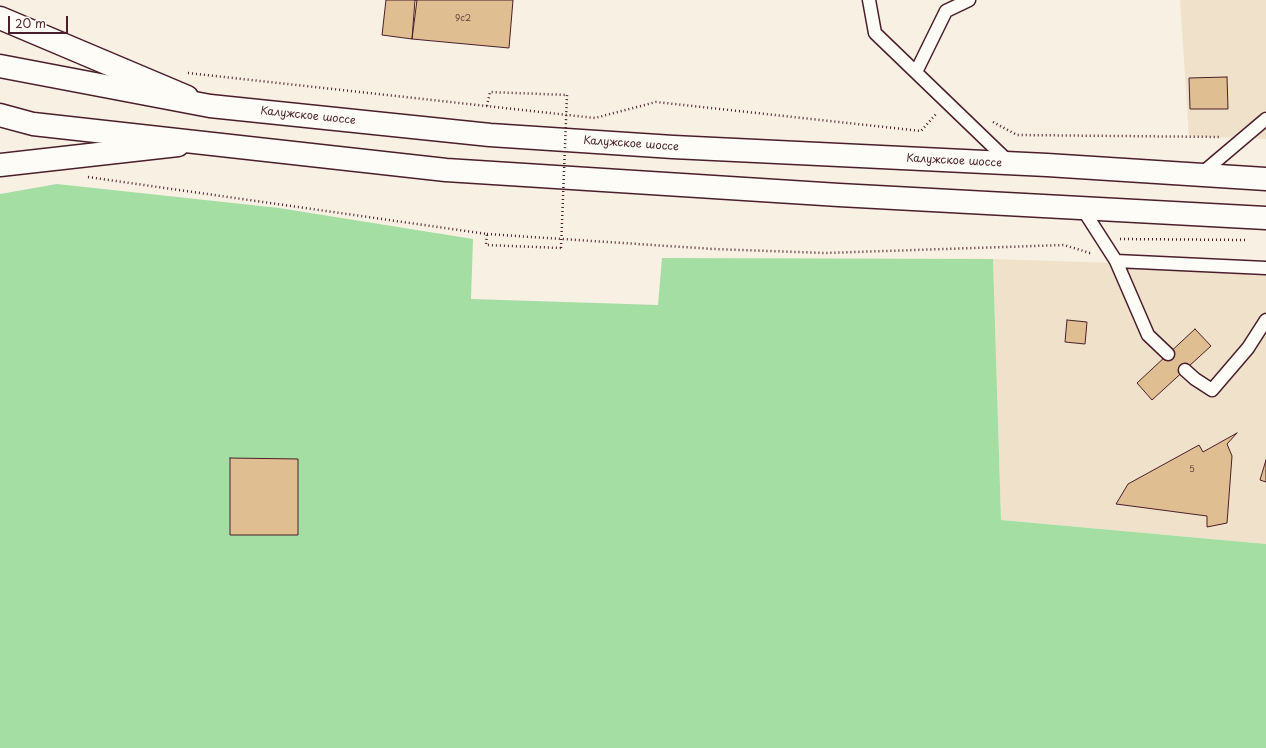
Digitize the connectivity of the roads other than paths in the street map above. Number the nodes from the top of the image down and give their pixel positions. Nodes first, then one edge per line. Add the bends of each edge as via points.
1 (870, 0) edge
2 (969, 0) edge
3 (0, 18) edge
4 (0, 66) edge
5 (916, 72) junction
6 (210, 106) junction
7 (0, 115) edge
8 (1266, 119) edge
9 (200, 142) junction
10 (1011, 164) junction
11 (0, 165) edge
12 (1201, 174) junction
13 (1266, 179) edge
14 (1082, 208) junction
15 (1266, 218) edge
16 (1116, 261) junction
17 (1266, 268) edge
18 (1266, 320) edge
19 (1168, 354) dead end
20 (1185, 370) dead end

1 - 5 lane via 875,33
2 - 5 lane via 946,11
3 - 6 main road
4 - 6 main road, Калужское шоссе
5 - 10 lane
6 - 10 main road, Калужское шоссе via 490,135
7 - 9 main road via 33,124
8 - 12 lane
9 - 11 main road
9 - 14 main road via 446,170
10 - 12 main road, Калужское шоссе
12 - 13 main road, Калужское шоссе
14 - 15 main road
14 - 16 lane
16 - 17 lane
16 - 19 lane via 1148,335
18 - 20 lane via 1248,348 1212,390

